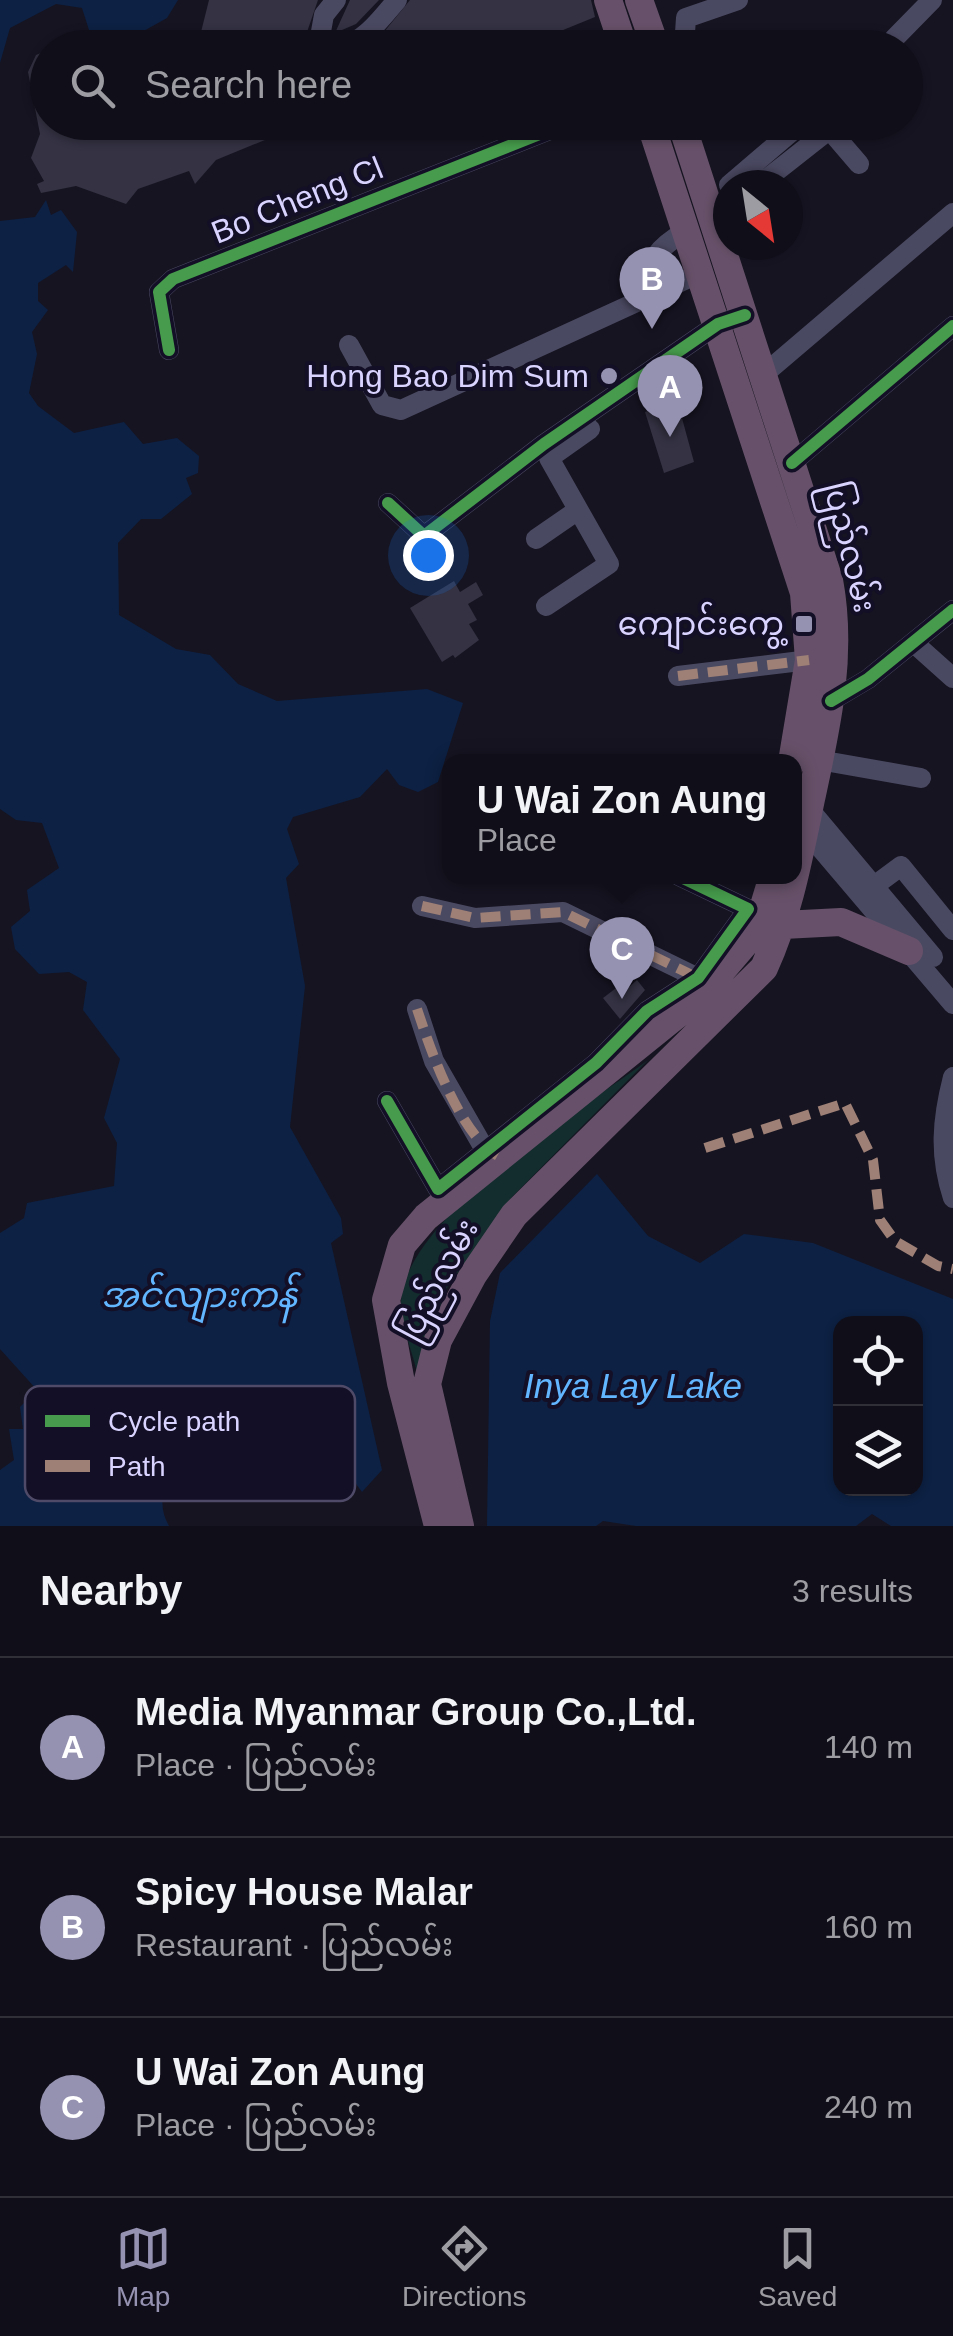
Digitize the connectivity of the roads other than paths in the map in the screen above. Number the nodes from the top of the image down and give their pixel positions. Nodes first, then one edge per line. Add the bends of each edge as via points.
1 (336, 0) edge
2 (397, 0) edge
3 (608, 0) edge
4 (640, 0) edge
5 (738, 0) edge
6 (932, 0) edge
7 (321, 30) edge
8 (371, 30) edge
9 (618, 30) edge
10 (650, 30) edge
11 (685, 30) edge
12 (903, 30) edge
13 (524, 140) edge
14 (663, 140) edge
15 (687, 140) edge
16 (783, 140) edge
17 (812, 140) edge
18 (841, 140) edge
19 (859, 164) dead end
20 (777, 170) edge
21 (710, 207) edge
22 (953, 213) edge
23 (700, 273) junction
24 (654, 292) junction
25 (728, 324) junction
26 (953, 326) edge
27 (348, 346) dead end
28 (169, 350) dead end
29 (763, 375) junction
30 (792, 463) junction
31 (388, 503) dead end
32 (578, 510) junction
33 (536, 539) dead end
34 (546, 606) dead end
35 (953, 610) edge
36 (914, 644) junction
37 (809, 660) junction
38 (678, 676) dead end
39 (953, 678) edge
40 (831, 701) junction
41 (806, 761) edge
42 (922, 778) dead end
43 (803, 823) edge
44 (696, 884) edge
45 (770, 884) edge
46 (791, 884) edge
47 (874, 886) junction
48 (422, 906) dead end
49 (783, 924) junction
50 (953, 930) edge
51 (909, 950) junction
52 (698, 978) junction
53 (953, 982) edge
54 (953, 1004) edge
55 (417, 1009) dead end
56 (953, 1077) edge
57 (387, 1101) dead end
58 (493, 1154) junction
59 (953, 1198) edge
60 (438, 1526) edge
61 (460, 1526) edge

1 - 7 street
2 - 8 street
3 - 9 highway
4 - 10 highway
5 - 11 street via 686,18
6 - 12 street
13 - 28 street, Bo Cheng Cl via 173,279 159,292
14 - 21 highway, ပြည်လမ်း
15 - 21 highway, ပြည်လမ်း
16 - 21 street
17 - 20 street
18 - 19 street
21 - 23 highway, ပြည်လမ်း
21 - 24 street via 658,252 649,266
21 - 25 highway, ပြည်လမ်း
22 - 29 street
23 - 24 street
23 - 25 highway, ပြည်လမ်း
24 - 27 street via 401,410 382,404
25 - 29 highway, ပြည်လမ်း
25 - 31 street via 544,444 424,536
25 - 32 street via 549,458
25 - 37 highway, ပြည်လမ်း via 804,593
26 - 30 street
29 - 30 highway, ပြည်လမ်း
30 - 40 highway, ပြည်လမ်း via 836,619
32 - 33 street
32 - 34 street via 609,564
35 - 36 street
36 - 39 street
36 - 40 street
37 - 38 street
37 - 41 highway, ပြည်လမ်း
40 - 41 highway, ပြည်လမ်း
41 - 42 street
41 - 43 highway, ပြည်လမ်း
43 - 47 street
43 - 51 street
44 - 52 street via 748,909
45 - 58 highway, ပြည်လမ်း via 756,929 700,996
46 - 49 highway, ပြည်လမ်း
47 - 50 street via 901,866
47 - 53 street
48 - 52 street via 475,918 563,912
49 - 51 highway via 842,922
49 - 61 highway, ပြည်လမ်း via 764,968 514,1215 438,1340 427,1384
51 - 54 street
52 - 58 street via 647,1011
55 - 58 street via 434,1061
56 - 59 street via 942,1165
57 - 58 street via 438,1188
58 - 60 highway, ပြည်လမ်း via 402,1245 386,1300

